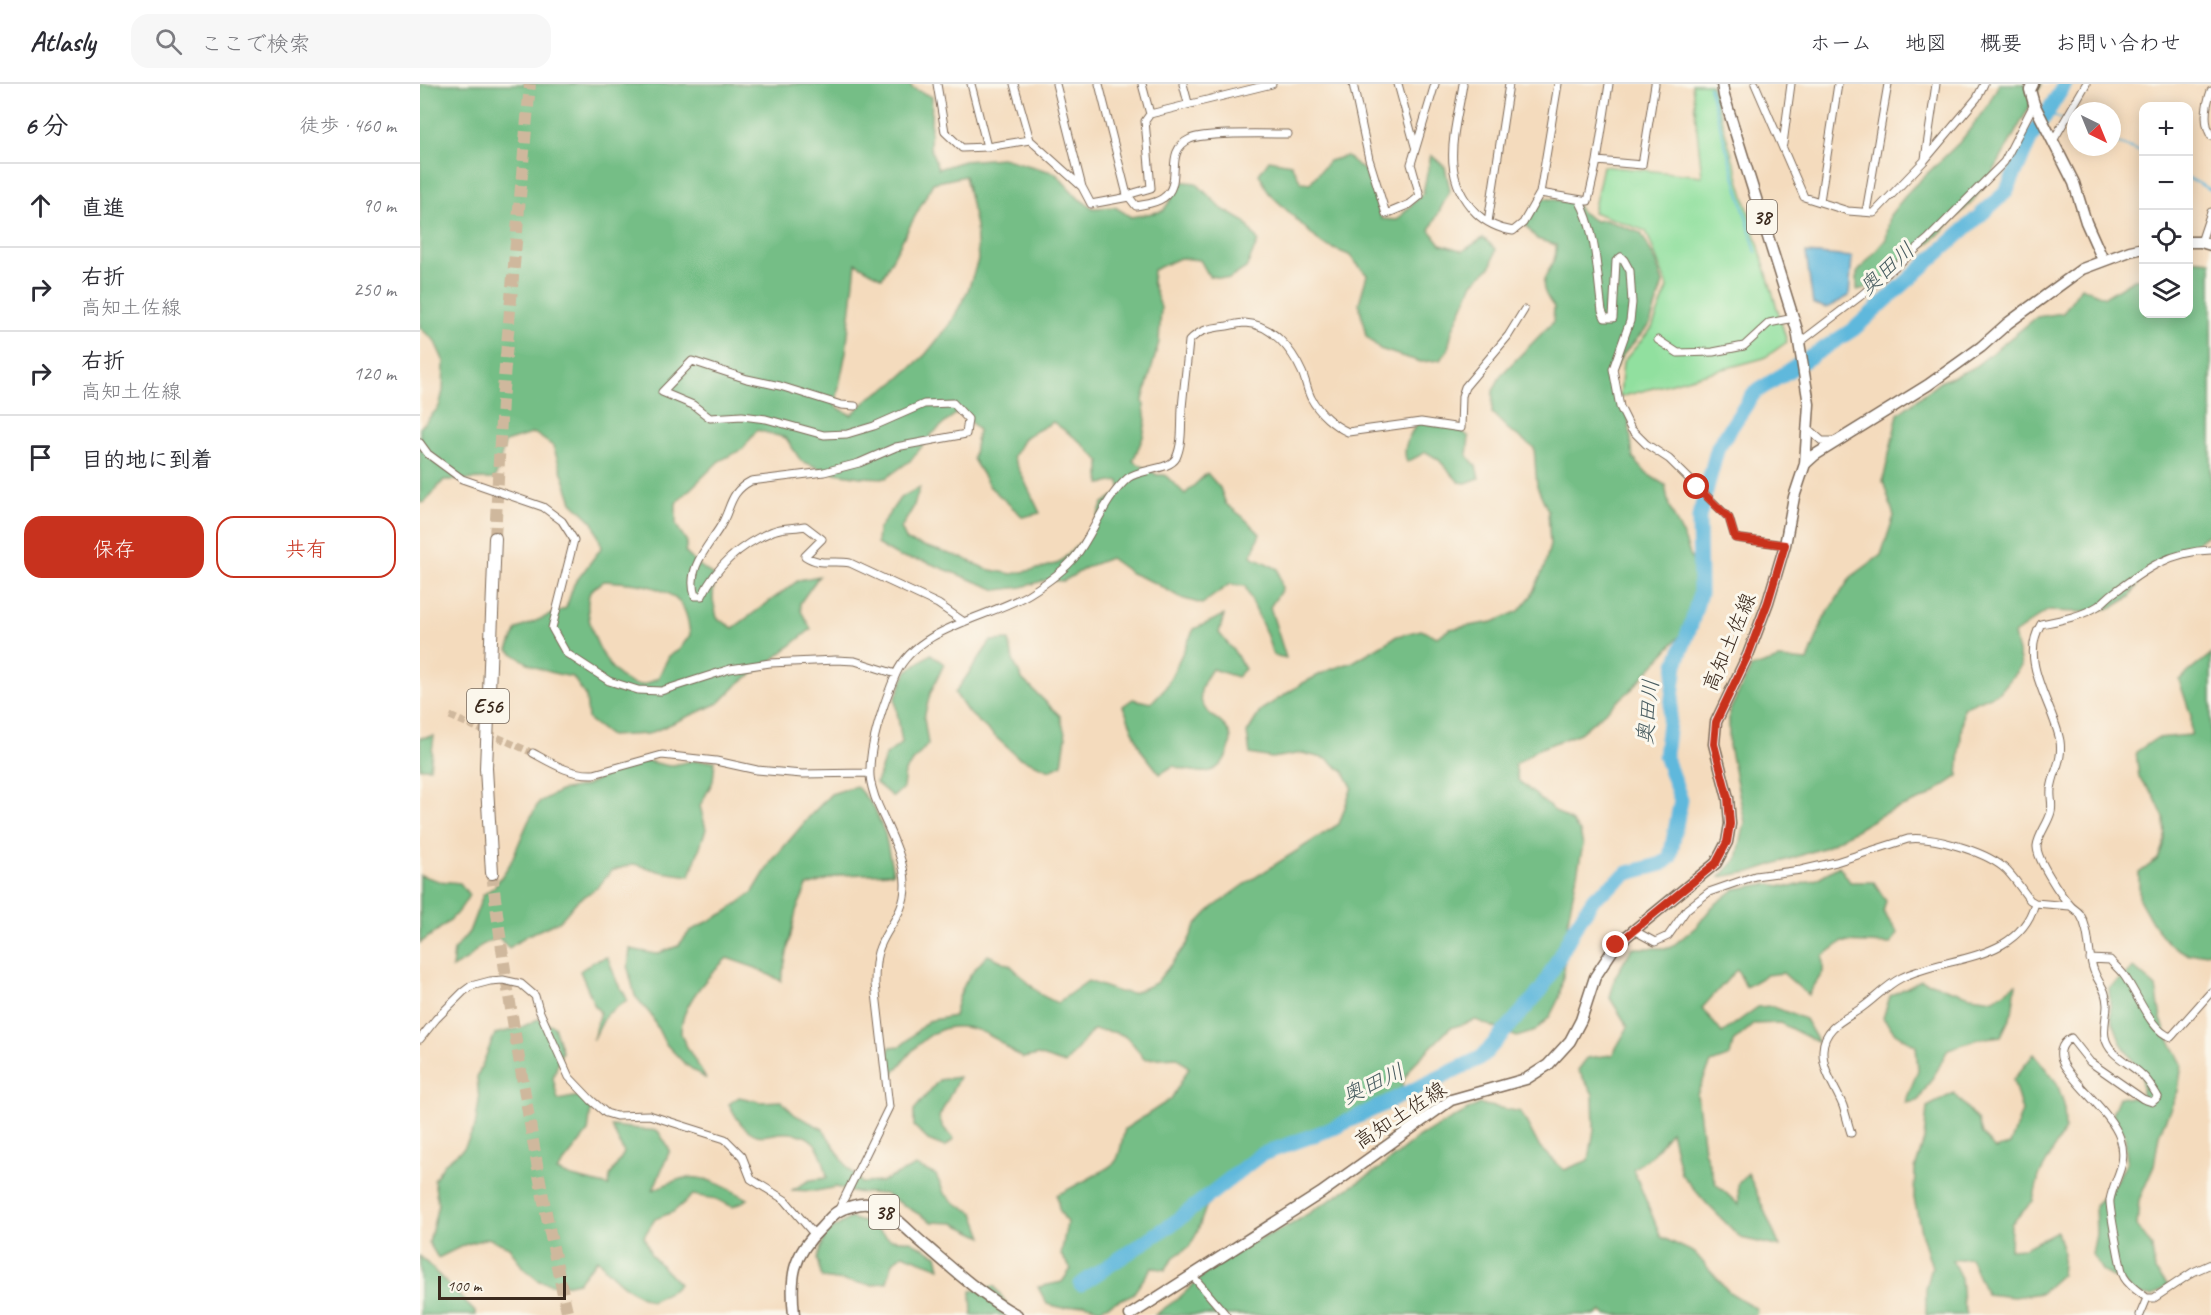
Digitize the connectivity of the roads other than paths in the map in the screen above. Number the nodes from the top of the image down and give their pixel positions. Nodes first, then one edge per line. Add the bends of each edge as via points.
1 (937, 84) edge
2 (971, 84) edge
3 (1014, 84) edge
4 (1056, 84) edge
5 (1099, 84) edge
6 (1142, 84) edge
7 (1184, 84) edge
8 (1228, 84) edge
9 (1270, 84) edge
10 (1353, 84) edge
11 (1398, 84) edge
12 (1435, 84) edge
13 (1463, 84) edge
14 (1509, 84) edge
15 (1558, 84) edge
16 (1609, 84) edge
17 (1655, 84) edge
18 (1722, 84) edge
19 (1755, 84) edge
20 (1791, 84) edge
21 (1838, 84) edge
22 (1888, 84) edge
23 (1936, 84) edge
24 (1984, 84) edge
25 (2033, 84) edge
26 (2086, 84) edge
27 (2211, 91) edge
28 (1230, 94) junction
29 (1188, 103) junction
30 (2036, 108) junction
31 (1150, 114) junction
32 (1288, 134) dead end
33 (2211, 136) edge
34 (2051, 137) junction
35 (1030, 140) junction
36 (1782, 145) junction
37 (987, 147) junction
38 (1416, 148) junction
39 (1597, 161) junction
40 (1924, 161) junction
41 (1082, 187) junction
42 (1540, 193) junction
43 (1128, 196) junction
44 (1579, 200) junction
45 (1820, 201) junction
46 (2211, 212) edge
47 (1866, 213) junction
48 (1488, 222) junction
49 (2206, 244) edge
50 (2139, 249) edge
51 (2103, 260) junction
52 (1524, 310) dead end
53 (1794, 318) junction
54 (1658, 340) dead end
55 (1800, 346) junction
56 (855, 406) dead end
57 (1807, 428) junction
58 (1836, 441) junction
59 (420, 443) edge
60 (1805, 464) junction
61 (495, 538) tunnel mouth
62 (1785, 545) junction
63 (2211, 550) edge
64 (964, 622) junction
65 (896, 674) junction
66 (532, 753) tunnel mouth
67 (869, 773) junction
68 (492, 873) tunnel mouth
69 (2035, 903) junction
70 (2070, 906) junction
71 (1635, 931) junction
72 (2090, 959) junction
73 (2211, 992) edge
74 (420, 1039) edge
75 (1851, 1133) dead end
76 (838, 1211) junction
77 (814, 1234) junction
78 (2211, 1263) edge
79 (1192, 1275) junction
80 (2147, 1298) junction
81 (794, 1315) edge
82 (1017, 1315) edge
83 (1130, 1315) edge
84 (1226, 1315) edge
85 (2140, 1315) edge

1 - 37 street via 945,132 962,148
2 - 37 street
3 - 35 street
4 - 41 street
5 - 43 street
6 - 31 street
7 - 29 street
8 - 28 street
9 - 28 street
10 - 38 street via 1386,214 1420,196 1411,164
11 - 38 street
12 - 38 street
13 - 48 street via 1453,175 1464,202
14 - 48 street
15 - 42 street
16 - 39 street
17 - 39 street via 1642,165
18 - 53 main road, 高知土佐線 / 38
19 - 36 street
20 - 36 street
21 - 45 street
22 - 47 street
23 - 40 street
24 - 40 street via 1977,98
25 - 30 main road via 2030,90
26 - 34 street
27 - 33 street via 2206,103 2207,130
28 - 29 street
29 - 31 street
30 - 34 main road
30 - 55 street via 2004,162 1928,239
31 - 43 street via 1145,121 1151,188
32 - 43 street via 1191,138 1175,155 1175,179 1165,197 1136,206
34 - 51 main road via 2074,183
35 - 37 street
35 - 41 street
36 - 45 street via 1804,197
39 - 44 street via 1588,201
40 - 47 street via 1874,213
41 - 43 street via 1092,204
42 - 44 street
42 - 48 street via 1523,224 1513,231
44 - 62 street via 1591,236 1605,318 1613,318 1616,261 1624,260 1630,271 1630,321 1613,369 1620,407 1631,429 1713,501 1729,518 1735,538
45 - 47 street
46 - 49 street
50 - 51 main road
51 - 58 main road via 2070,277 1928,385
52 - 64 street via 1466,387 1461,428 1421,422 1348,432 1338,428 1312,400 1292,352 1277,336 1258,325 1245,323 1198,332 1189,341 1176,459 1169,465 1133,474 1119,485 1075,558 1054,577 1030,593
53 - 54 street via 1769,323 1744,346 1713,352 1678,353
53 - 55 main road, 高知土佐線 / 38
55 - 57 main road, 高知土佐線 / 38 via 1809,404
56 - 64 street via 692,361 662,392 693,405 710,418 766,419 824,435 847,434 874,426 924,404 952,403 968,418 966,434 896,447 824,472 751,481 741,487 732,496 721,526 699,558 695,596 702,596 722,564 745,546 775,530 805,526 822,539 805,556 815,563 849,563 938,604
57 - 58 street via 1822,441
57 - 60 main road, 高知土佐線 / 38
58 - 60 main road
59 - 65 street via 428,454 462,479 543,507 562,520 574,540 552,628 566,653 609,681 638,690 661,691 730,669 836,660
60 - 62 main road, 高知土佐線 / 38
61 - 68 highway, E56 via 486,768
62 - 71 main road, 高知土佐線 / 38 via 1748,655 1716,722 1714,744 1728,798 1727,842 1716,863
63 - 70 street via 2173,555 2100,605 2079,616 2041,624 2036,632 2036,672 2061,750 2051,789 2052,811 2037,847 2041,862
64 - 65 street via 924,643
65 - 67 street via 877,730
66 - 67 street via 563,770 586,774 662,755 802,774
67 - 76 street via 902,867 905,891 898,916 878,950 875,964 889,1107
69 - 70 street
69 - 71 street via 1992,860 1942,841 1917,838 1836,862 1755,876 1716,889 1688,909 1668,936 1655,942
69 - 75 street via 2024,927 2013,938 1988,951 1901,978 1826,1036 1825,1065
70 - 72 street via 2083,919
71 - 79 main road, 高知土佐線 / 38 via 1616,945 1596,977 1570,1041 1548,1065 1526,1079 1451,1100 1322,1193
72 - 73 street via 2110,960 2124,975 2153,1024 2171,1038
72 - 80 street via 2104,988 2105,1037 2110,1048 2141,1073 2158,1097 2152,1102 2143,1099 2104,1073 2071,1038 2064,1042 2061,1056 2120,1138 2123,1158 2110,1210 2123,1276
74 - 77 street via 471,986 503,980 521,984 535,996 569,1077 606,1113 649,1115 725,1139 742,1156 751,1179 785,1200
76 - 77 main road, 38
76 - 82 main road, 38 via 866,1203 895,1216 992,1302
77 - 81 main road, 38 via 795,1264 791,1287
78 - 80 street via 2164,1293
79 - 83 main road, 高知土佐線 / 38
79 - 84 street
80 - 85 street

